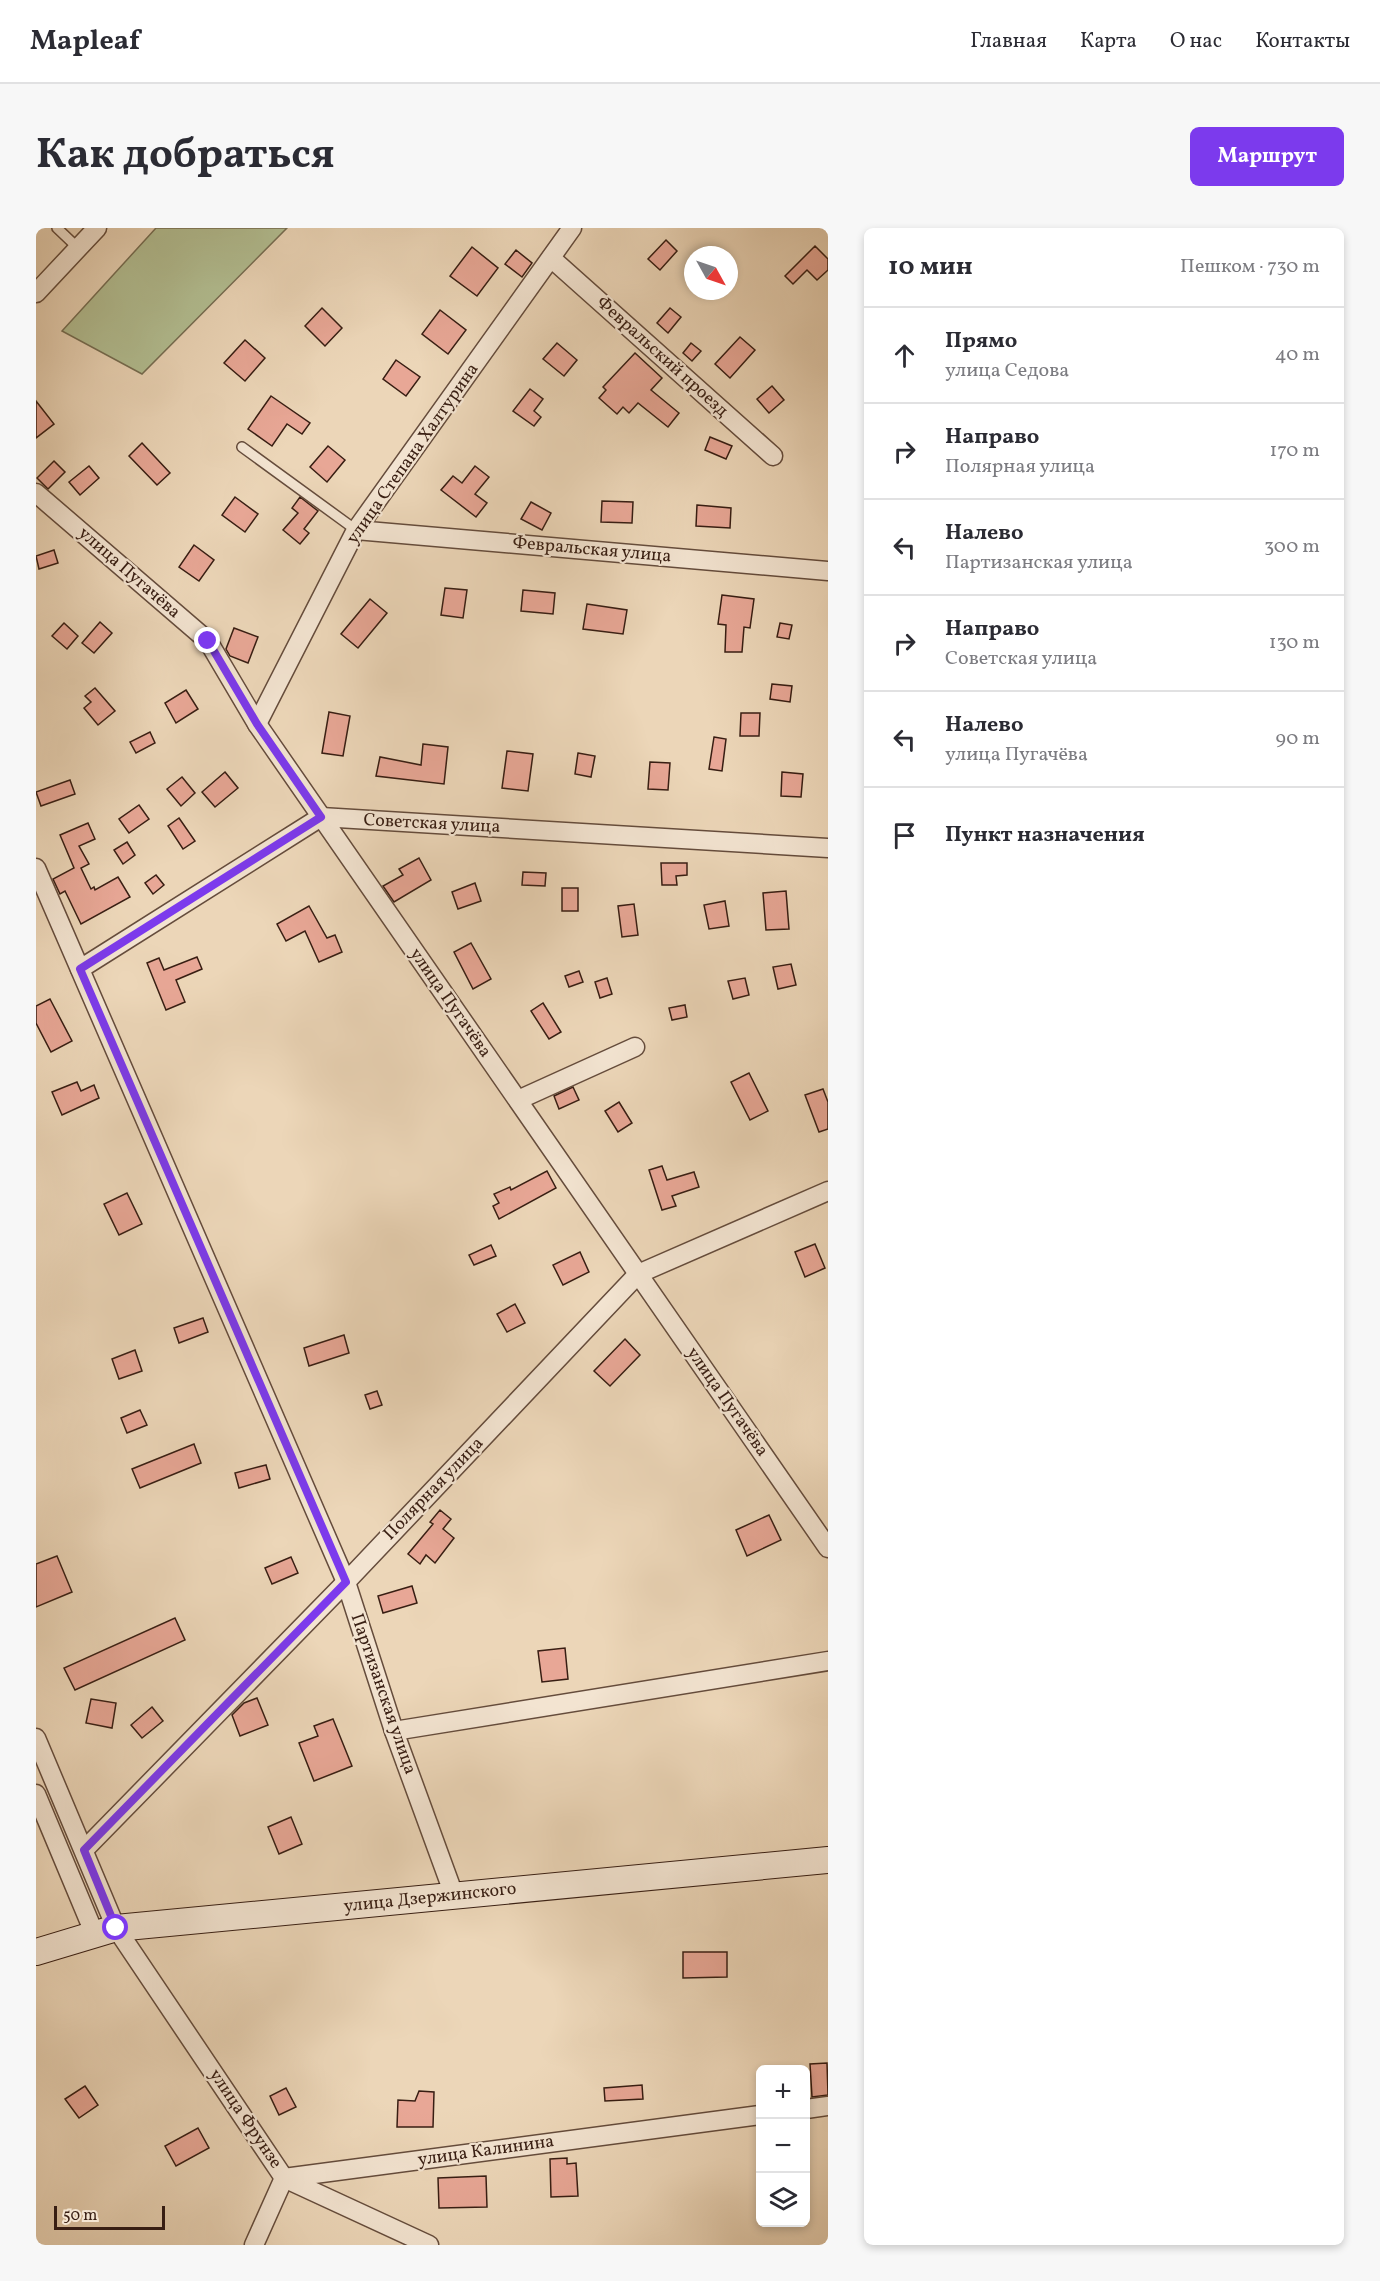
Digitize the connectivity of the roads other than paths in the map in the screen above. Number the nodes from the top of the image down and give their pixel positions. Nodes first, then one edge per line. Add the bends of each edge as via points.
1 (57, 228) edge
2 (97, 228) edge
3 (573, 228) edge
4 (78, 248) junction
5 (550, 258) junction
6 (36, 292) edge
7 (242, 447) dead end
8 (773, 456) dead end
9 (36, 493) edge
10 (356, 530) junction
11 (828, 571) edge
12 (257, 724) junction
13 (321, 817) junction
14 (828, 848) edge
15 (36, 868) edge
16 (80, 969) junction
17 (635, 1047) dead end
18 (518, 1100) junction
19 (828, 1191) edge
20 (638, 1274) junction
21 (828, 1548) edge
22 (346, 1582) junction
23 (828, 1661) edge
24 (394, 1731) junction
25 (36, 1737) edge
26 (36, 1794) edge
27 (84, 1850) junction
28 (828, 1860) edge
29 (454, 1895) junction
30 (105, 1932) junction
31 (36, 1953) edge
32 (828, 2106) edge
33 (810, 2108) edge
34 (756, 2116) edge
35 (284, 2178) junction
36 (254, 2245) edge
37 (429, 2245) edge

1 - 4 lane
2 - 4 street
3 - 5 street, улица Степана Халтурина
4 - 6 street
5 - 8 street, Февральский проезд
5 - 10 street, улица Степана Халтурина
7 - 10 lane
9 - 12 street, улица Пугачёва via 208,641
10 - 11 street, Февральская улица
10 - 12 street, улица Степана Халтурина
12 - 13 street, улица Пугачёва
13 - 14 street, Советская улица
13 - 16 street
13 - 18 street, улица Пугачёва
15 - 16 street, Партизанская улица
16 - 22 street, Партизанская улица
17 - 18 street
18 - 20 street, улица Пугачёва
19 - 20 street, Полярная улица
20 - 21 street, улица Пугачёва
20 - 22 street, Полярная улица
22 - 24 street, Партизанская улица
22 - 27 street, Полярная улица
23 - 24 street
24 - 29 street, Партизанская улица
25 - 27 street
26 - 30 street
27 - 30 street
28 - 29 street, улица Дзержинского
29 - 30 street, улица Дзержинского
30 - 31 street, улица Дзержинского
30 - 35 street, улица Фрунзе
32 - 33 street
34 - 35 street, улица Калинина
35 - 36 street
35 - 37 street, улица Фрунзе

